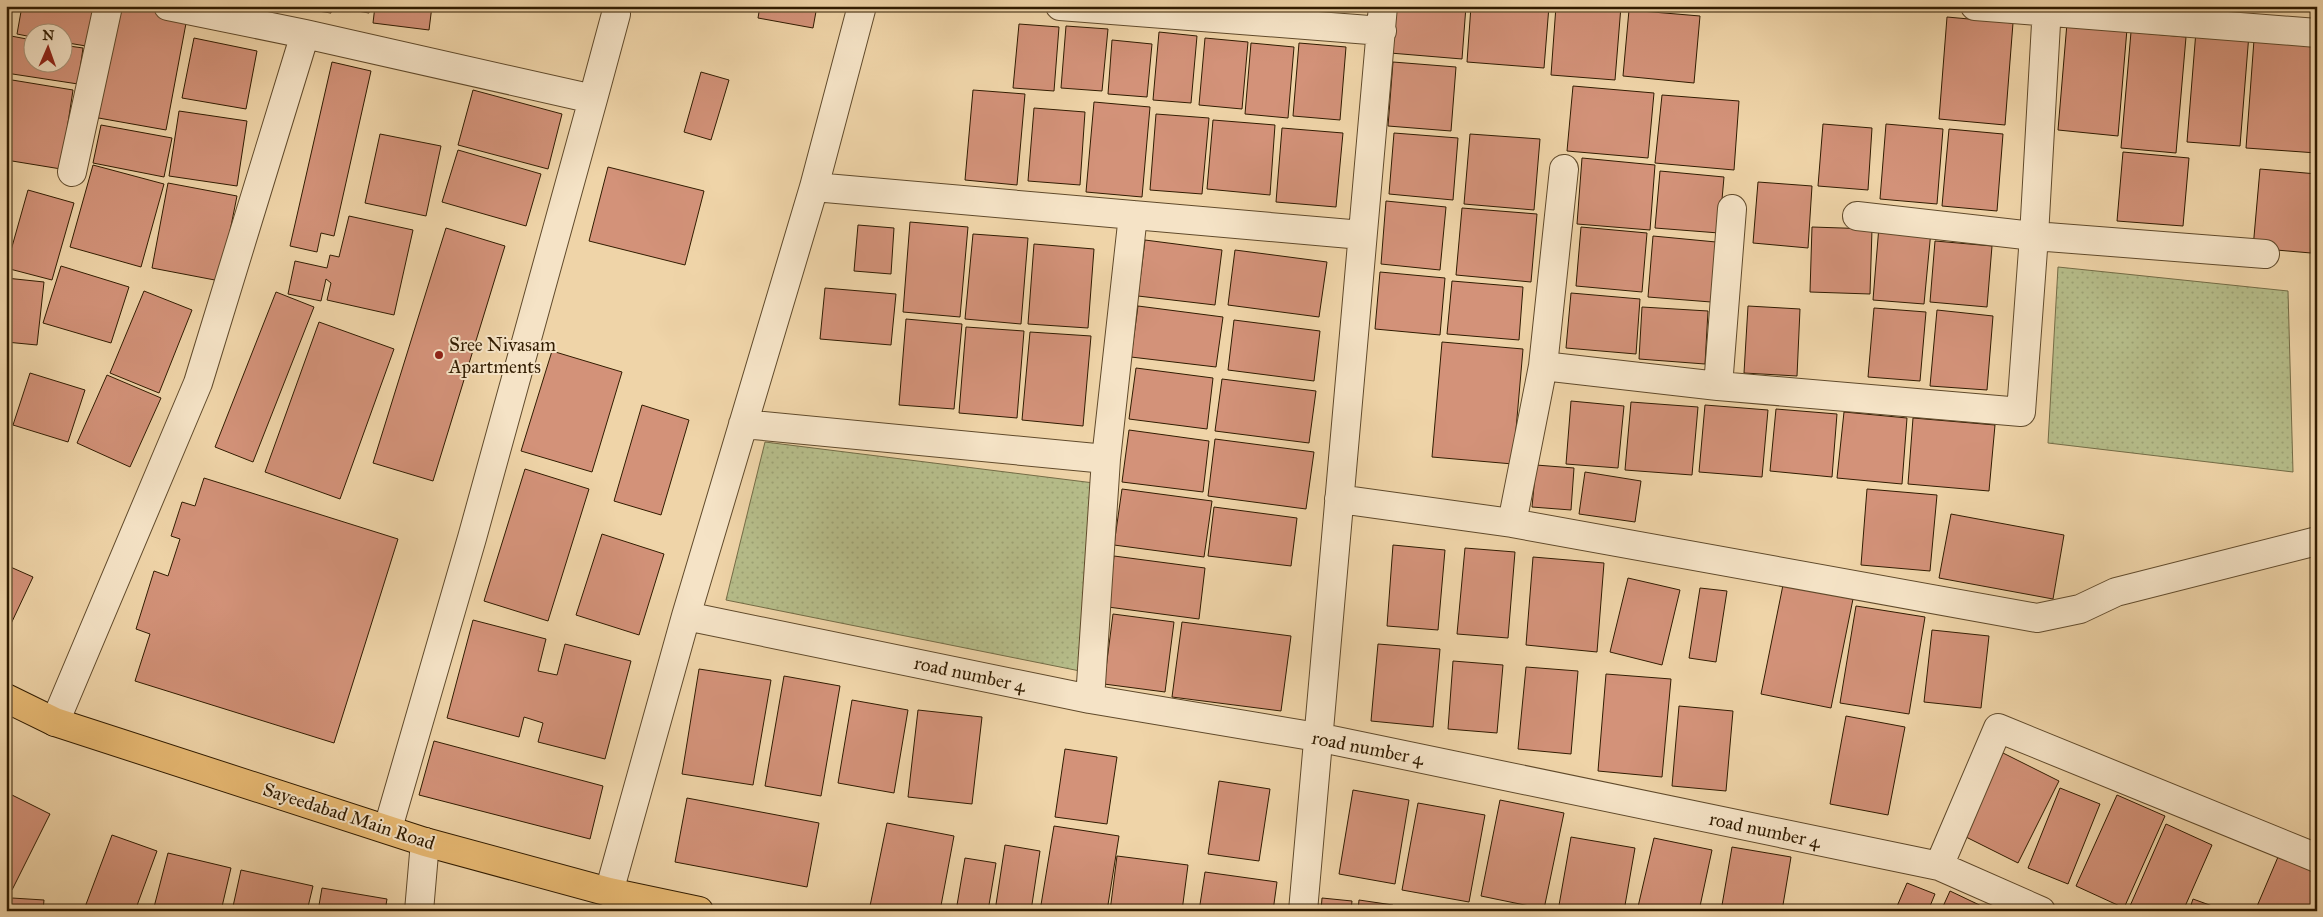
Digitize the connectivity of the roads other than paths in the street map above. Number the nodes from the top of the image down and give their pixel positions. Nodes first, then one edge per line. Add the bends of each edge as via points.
1 (108, 6) edge
2 (168, 6) edge
3 (862, 6) edge
4 (1060, 6) edge
5 (1975, 6) edge
6 (2047, 9) edge
7 (1190, 11) edge
8 (616, 14) dead end
9 (1383, 18) edge
10 (2317, 33) edge
11 (305, 34) junction
12 (593, 99) junction
13 (1564, 169) dead end
14 (72, 172) dead end
15 (814, 187) junction
16 (1732, 209) dead end
17 (1133, 215) junction
18 (1857, 216) dead end
19 (1362, 235) junction
20 (2034, 236) junction
21 (2265, 254) dead end
22 (1543, 366) junction
23 (1718, 386) junction
24 (743, 424) junction
25 (1106, 459) junction
26 (1339, 499) junction
27 (1512, 523) junction
28 (2317, 541) edge
29 (686, 616) junction
30 (6, 698) edge
31 (1090, 699) junction
32 (55, 722) junction
33 (1317, 737) junction
34 (388, 828) junction
35 (425, 842) junction
36 (2317, 858) edge
37 (1939, 866) junction
38 (609, 892) junction
39 (419, 911) edge
40 (699, 911) edge
41 (1303, 911) edge
42 (2041, 911) edge

1 - 14 street
2 - 11 street
3 - 15 street
4 - 7 street
5 - 6 street
6 - 10 street
6 - 20 street
7 - 9 street
8 - 12 street
9 - 19 street
11 - 12 street
11 - 32 street via 198,383
12 - 34 street via 470,547
13 - 22 street
15 - 17 street
15 - 24 street
16 - 23 street
17 - 19 street
17 - 25 street
18 - 20 street
19 - 26 street
20 - 21 street
20 - 23 street via 2021,412
22 - 23 street
22 - 27 street
24 - 25 street
24 - 29 street
25 - 31 street
26 - 27 street
26 - 33 street
27 - 28 street via 2037,618 2080,609 2116,592
29 - 31 street, road number 4
29 - 38 street
30 - 32 main road, Sayeedabad Main Road
31 - 33 street, road number 4
32 - 34 main road, Sayeedabad Main Road
33 - 37 street, road number 4
33 - 41 street
34 - 35 main road, Sayeedabad Main Road
35 - 38 main road, Sayeedabad Main Road
35 - 39 street
36 - 37 street via 1998,728
37 - 42 street, road number 4
38 - 40 main road, Sayeedabad Main Road

